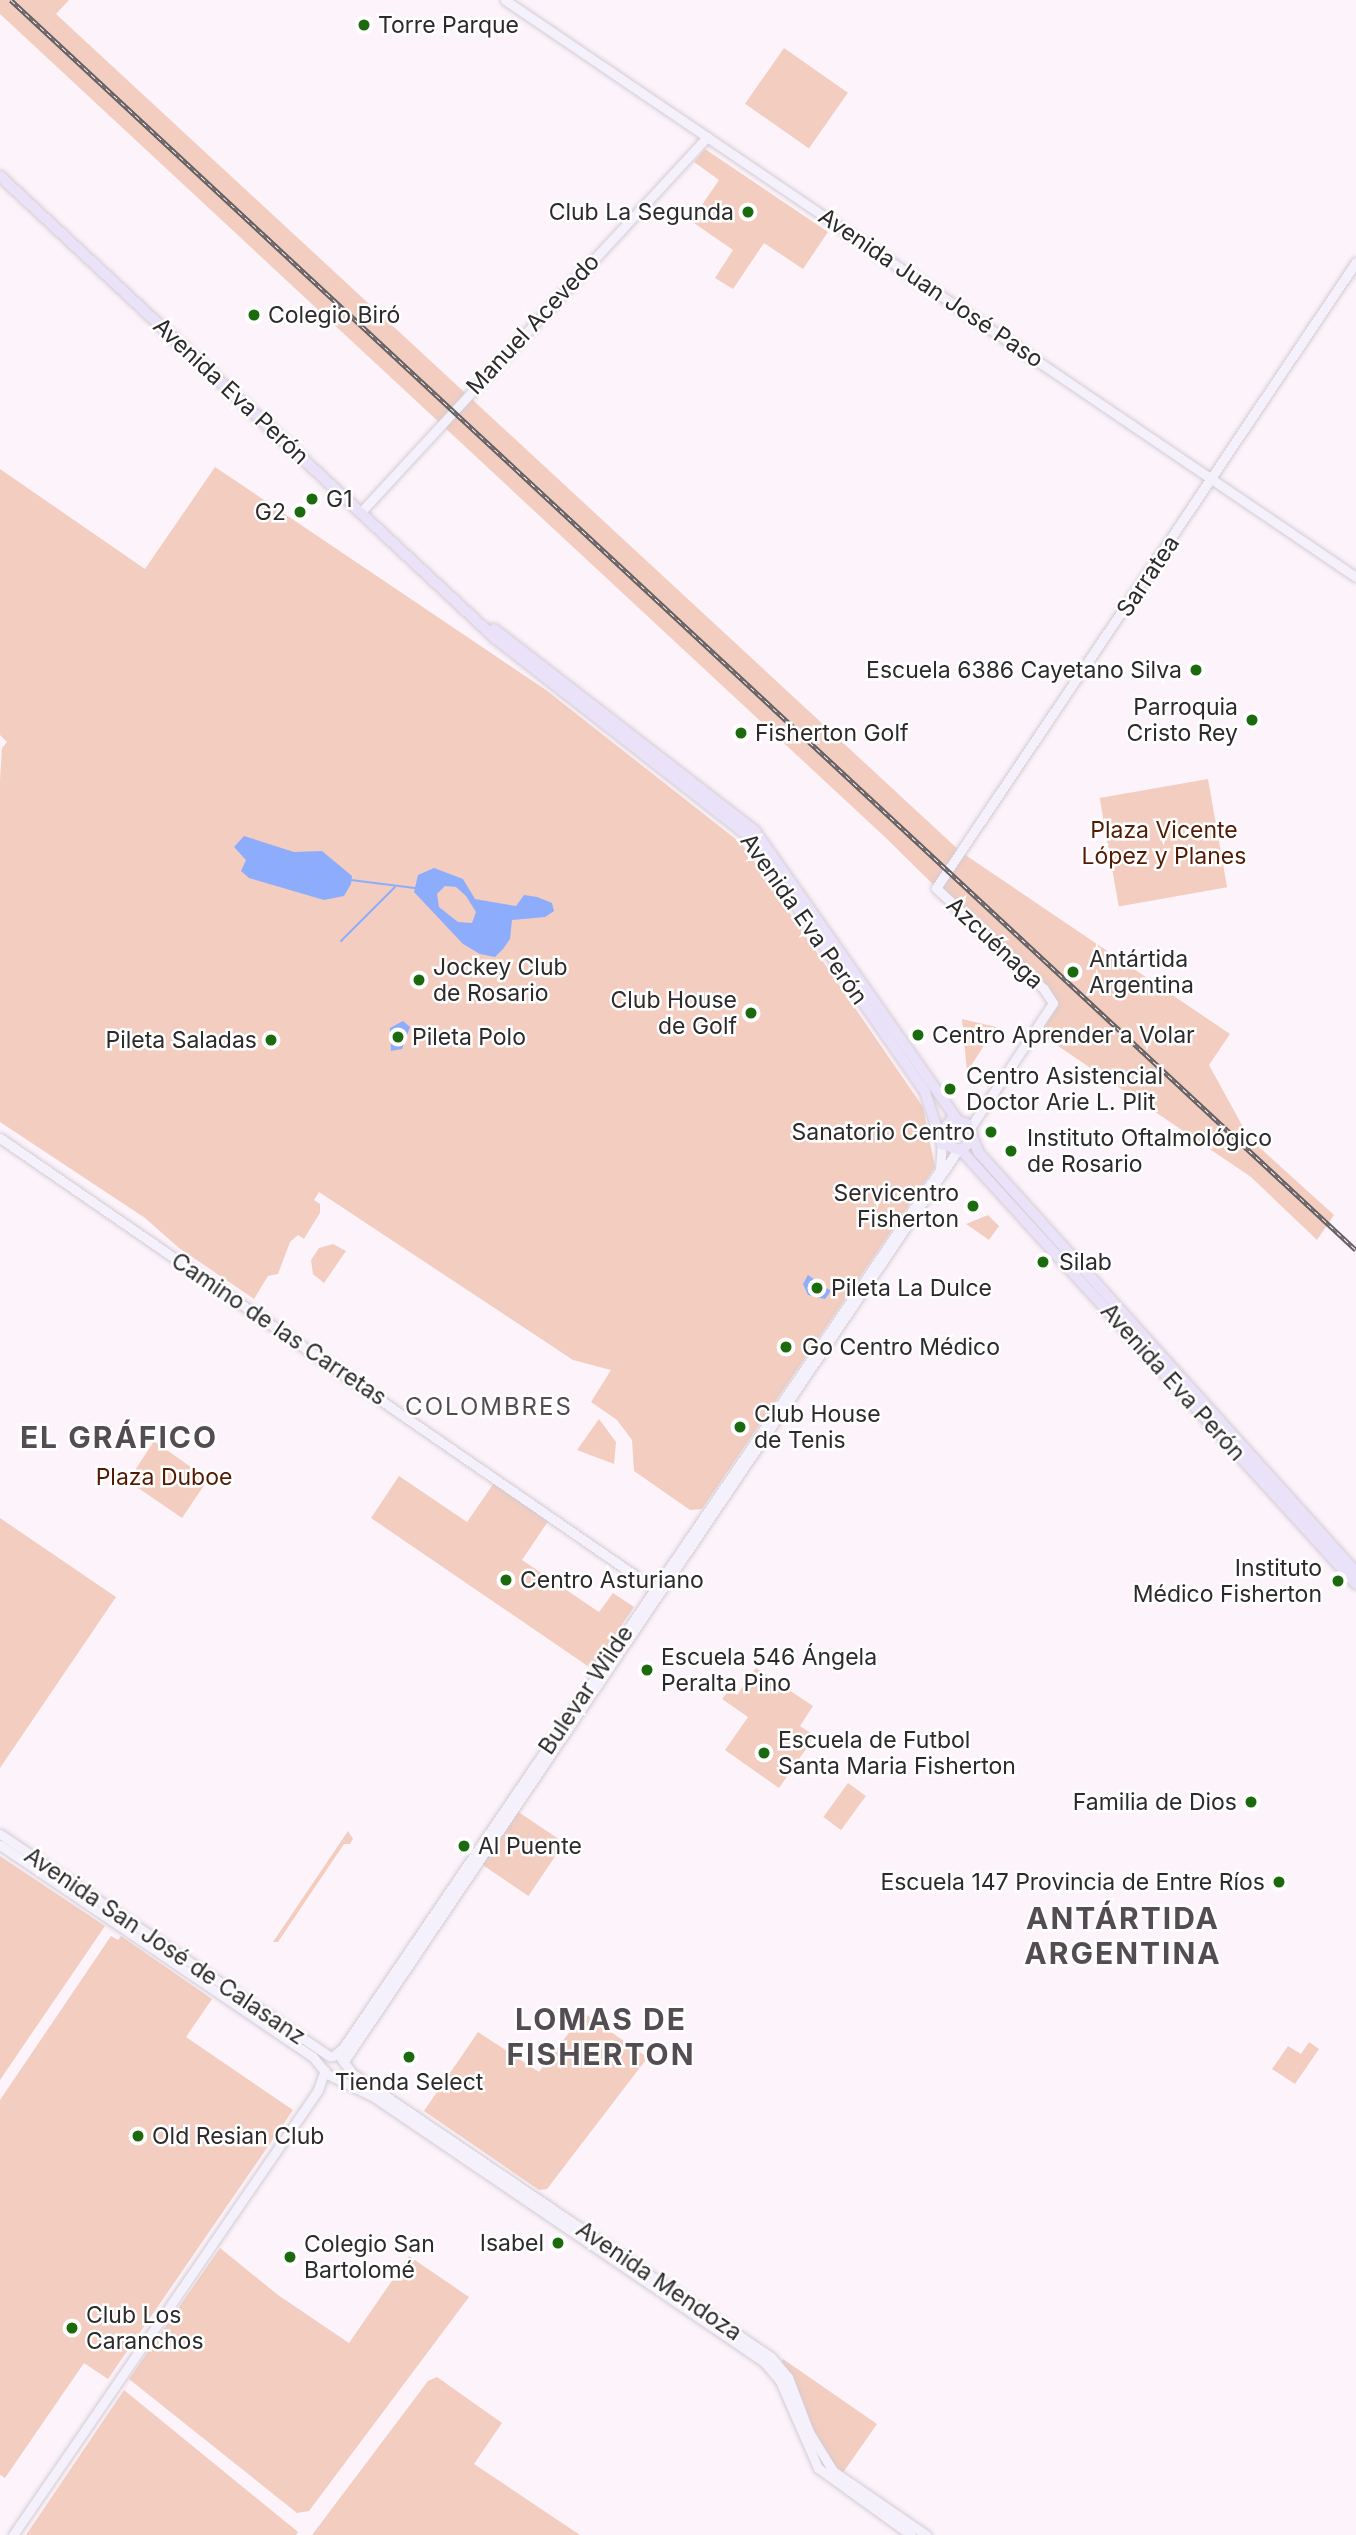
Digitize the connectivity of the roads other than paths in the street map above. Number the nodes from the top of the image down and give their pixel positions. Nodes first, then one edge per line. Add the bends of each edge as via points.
1 (505, 0) edge
2 (707, 137) junction
3 (0, 176) edge
4 (1356, 262) edge
5 (1213, 480) junction
6 (360, 513) junction
7 (1356, 577) edge
8 (463, 607) junction
9 (936, 888) joint
10 (965, 1125) junction
11 (0, 1138) edge
12 (941, 1139) junction
13 (959, 1151) junction
14 (1356, 1572) edge
15 (1356, 1584) edge
16 (657, 1591) junction
17 (0, 1834) edge
18 (0, 1845) edge
19 (332, 2056) junction
20 (344, 2064) junction
21 (324, 2069) junction
22 (337, 2077) junction
23 (318, 2090) junction
24 (12, 2535) edge
25 (911, 2535) edge
26 (926, 2535) edge

1 - 2 main road, Avenida Juan José Paso
2 - 5 main road, Avenida Juan José Paso
2 - 6 main road, Manuel Acevedo
3 - 6 main road, Avenida Eva Perón
4 - 5 main road, Sarratea
5 - 7 main road, Avenida Juan José Paso
5 - 9 main road, Sarratea
6 - 8 main road, Avenida Eva Perón
8 - 10 main road, Avenida Eva Perón via 755,831
8 - 12 main road, Avenida Eva Perón via 526,665 754,842 925,1092
9 - 10 main road, Azcuénaga via 1052,999 1048,1014 983,1108
10 - 12 main road via 944,1124
10 - 13 main road via 969,1143
10 - 14 main road, Avenida Eva Perón via 982,1156
11 - 16 main road, Camino de las Carretas
12 - 13 main road
12 - 16 main road, Bulevar Wilde via 940,1170
13 - 15 main road, Avenida Eva Perón
13 - 16 main road, Bulevar Wilde
16 - 19 main road, Bulevar Wilde via 351,2036
16 - 20 main road, Bulevar Wilde
17 - 19 main road, Avenida San José de Calasanz
18 - 21 main road, Avenida San José de Calasanz
19 - 20 main road, Avenida Mendoza
19 - 21 main road
20 - 22 main road
20 - 26 main road, Avenida Mendoza via 771,2357 788,2377 809,2432 833,2471
21 - 22 main road, Avenida Mendoza
21 - 23 main road
22 - 23 main road
22 - 25 main road, Avenida Mendoza via 765,2363 780,2381 818,2468
23 - 24 main road

